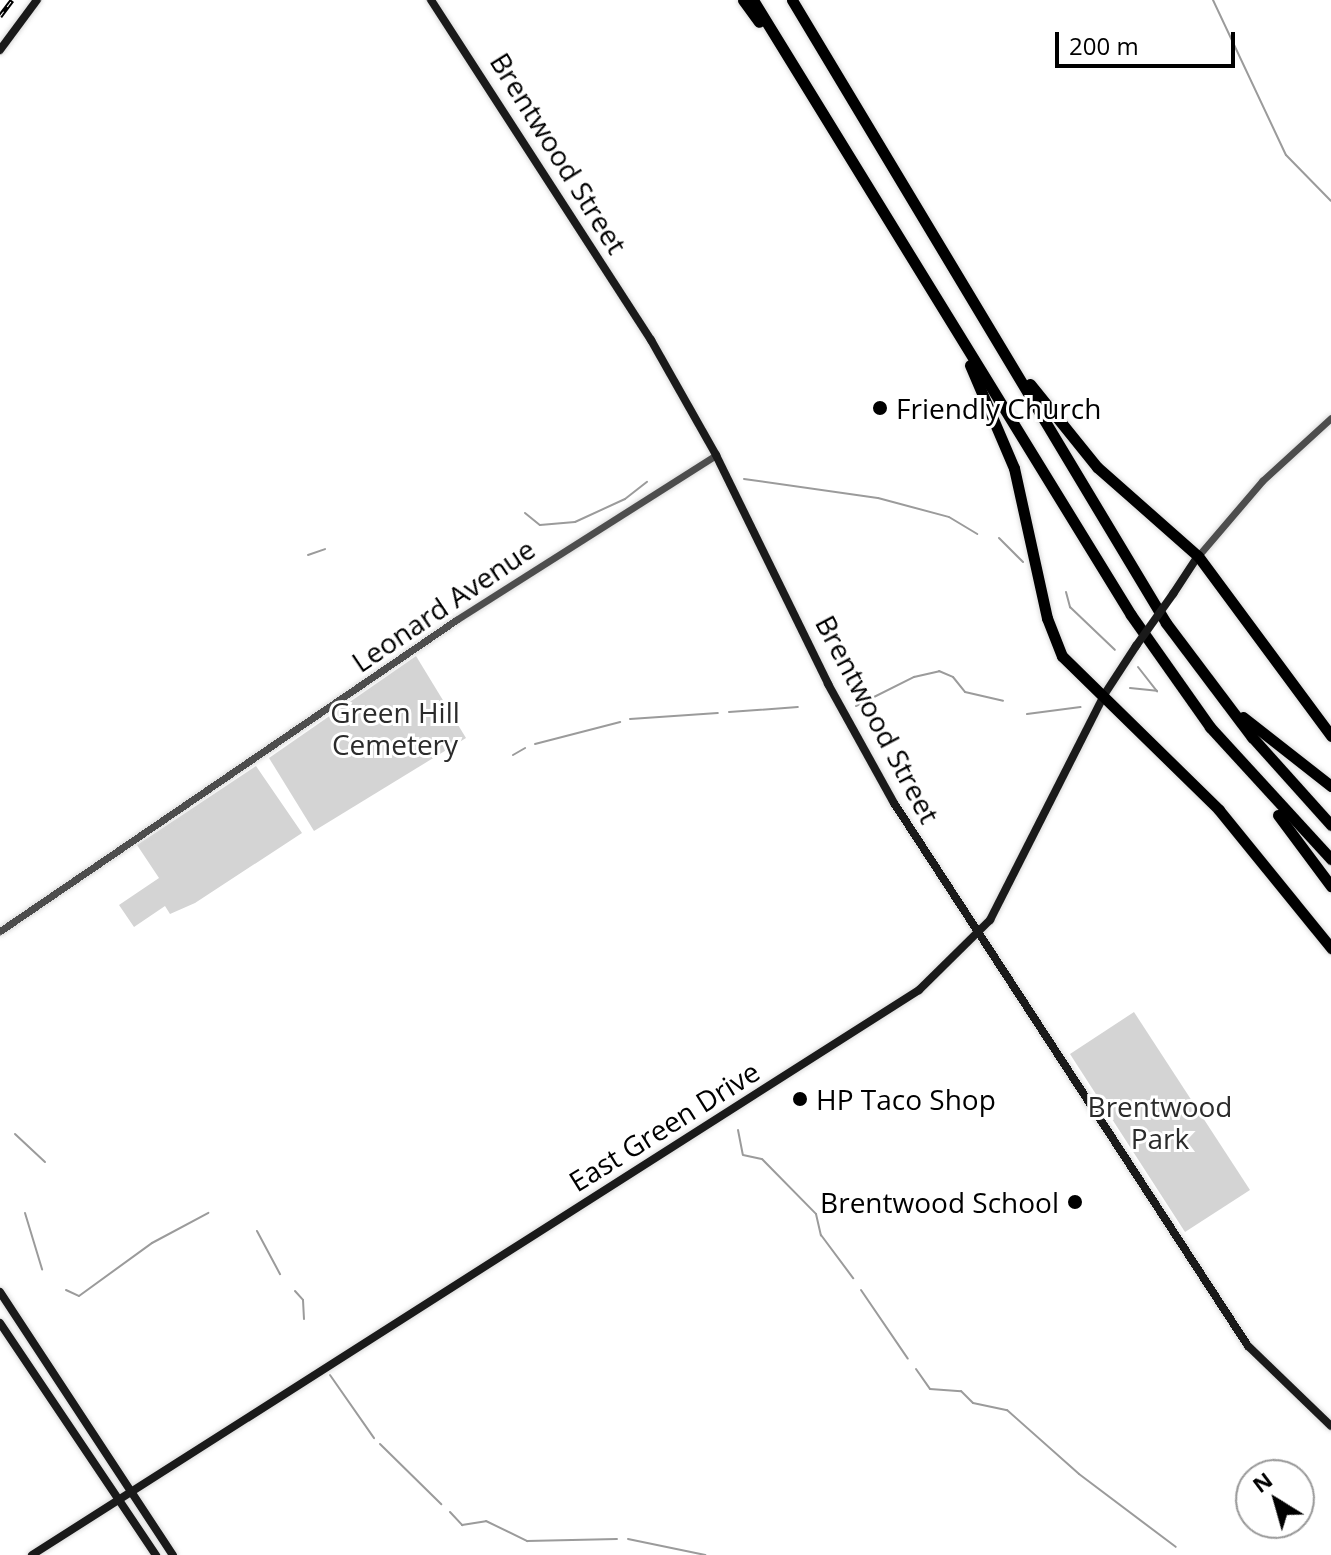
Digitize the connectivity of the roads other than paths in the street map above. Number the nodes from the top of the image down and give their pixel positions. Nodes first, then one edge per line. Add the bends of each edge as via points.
1 (37, 0) edge
2 (431, 0) edge
3 (743, 0) edge
4 (753, 0) edge
5 (794, 3) edge
6 (784, 46) junction
7 (0, 50) edge
8 (941, 303) junction
9 (986, 323) junction
10 (1331, 418) edge
11 (716, 455) junction
12 (1198, 556) junction
13 (1192, 661) junction
14 (1104, 695) junction
15 (1210, 727) junction
16 (1331, 736) edge
17 (1331, 786) edge
18 (1331, 825) edge
19 (1331, 859) edge
20 (1331, 886) edge
21 (0, 931) edge
22 (979, 935) junction
23 (1331, 948) edge
24 (0, 1292) edge
25 (0, 1323) edge
26 (1331, 1426) edge
27 (133, 1493) junction
28 (119, 1501) junction
29 (32, 1555) edge
30 (156, 1555) edge
31 (173, 1555) edge

1 - 7 main road
2 - 11 main road, Brentwood Street via 613,278
3 - 6 highway
4 - 6 highway
5 - 9 highway via 894,161
6 - 8 highway
8 - 14 highway via 1014,468 1052,635 1070,666
8 - 15 highway via 1115,590
9 - 12 highway via 1079,449
9 - 13 highway
10 - 12 street via 1262,481
11 - 21 street, Leonard Avenue via 469,612
11 - 22 main road, Brentwood Street via 867,757
12 - 14 main road, East Green Drive, bridge
12 - 16 highway
13 - 17 highway via 1266,739
13 - 18 highway via 1261,749
14 - 22 main road, East Green Drive
14 - 23 highway via 1235,828
15 - 19 highway
15 - 20 highway
22 - 26 main road, Brentwood Street via 1248,1346
22 - 27 main road, East Green Drive via 910,997 382,1328
24 - 27 main road
25 - 28 main road
27 - 28 main road, East Green Drive
27 - 31 main road
28 - 29 main road, East Green Drive
28 - 30 main road

